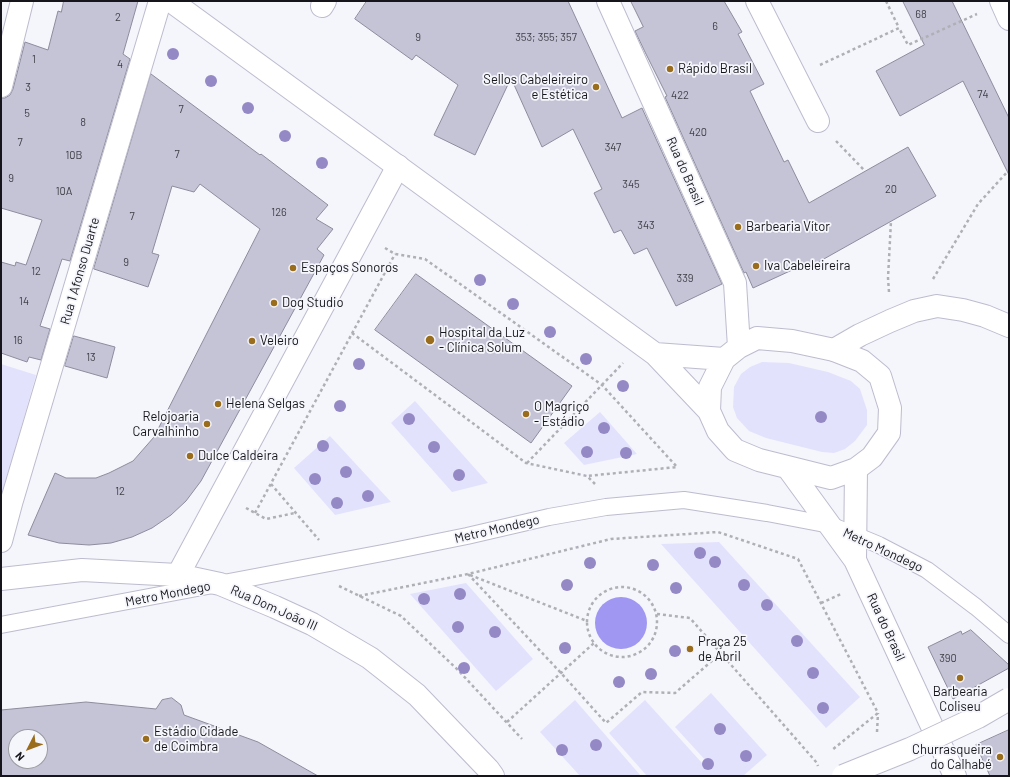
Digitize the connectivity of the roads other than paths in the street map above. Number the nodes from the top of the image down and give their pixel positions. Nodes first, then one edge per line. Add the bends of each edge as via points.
1 (22, 1) edge
2 (160, 1) edge
3 (171, 1) edge
4 (608, 1) edge
5 (757, 1) edge
6 (1001, 1) edge
7 (1009, 19) edge
8 (1, 86) edge
9 (818, 121) road end
10 (398, 166) junction
11 (1009, 326) edge
12 (834, 350) junction
13 (731, 353) junction
14 (655, 354) junction
15 (709, 411) junction
16 (788, 468) junction
17 (856, 469) junction
18 (830, 525) junction
19 (855, 535) junction
20 (1, 541) edge
21 (855, 560) junction
22 (178, 575) junction
23 (1, 579) edge
24 (220, 584) junction
25 (1, 625) edge
26 (1009, 635) edge
27 (1009, 700) edge
28 (493, 776) edge
29 (843, 776) edge
30 (955, 776) edge

1 - 8 street
2 - 20 street, Rua 1 Afonso Duarte
3 - 10 street
4 - 13 street, Rua do Brasil via 735,283
5 - 9 street
6 - 7 street
10 - 14 street
10 - 22 street
11 - 12 street via 985,316 937,306 914,310 890,320
12 - 13 street, Rua do Brasil via 792,341 758,338
12 - 17 street, Rua do Brasil via 862,361 880,376 890,408 889,433 872,457
13 - 14 street
13 - 15 street, Rua do Brasil via 710,387
14 - 15 street
15 - 16 street, Rua do Brasil via 718,431 735,450
16 - 17 street, Rua do Brasil via 831,478
16 - 18 street
17 - 19 street, Rua do Brasil
18 - 19 lane, Metro Mondego
18 - 21 street
18 - 24 lane, Metro Mondego via 684,500 606,507
19 - 21 street, Rua do Brasil
19 - 26 lane, Metro Mondego via 879,544 927,570
21 - 30 street, Rua do Brasil
22 - 23 street, Rua Dom João III via 82,570
22 - 24 street, Rua Dom João III
24 - 25 lane, Metro Mondego
24 - 28 street, Rua Dom João III via 312,624 370,658 416,695
27 - 29 street, bridge via 910,749

